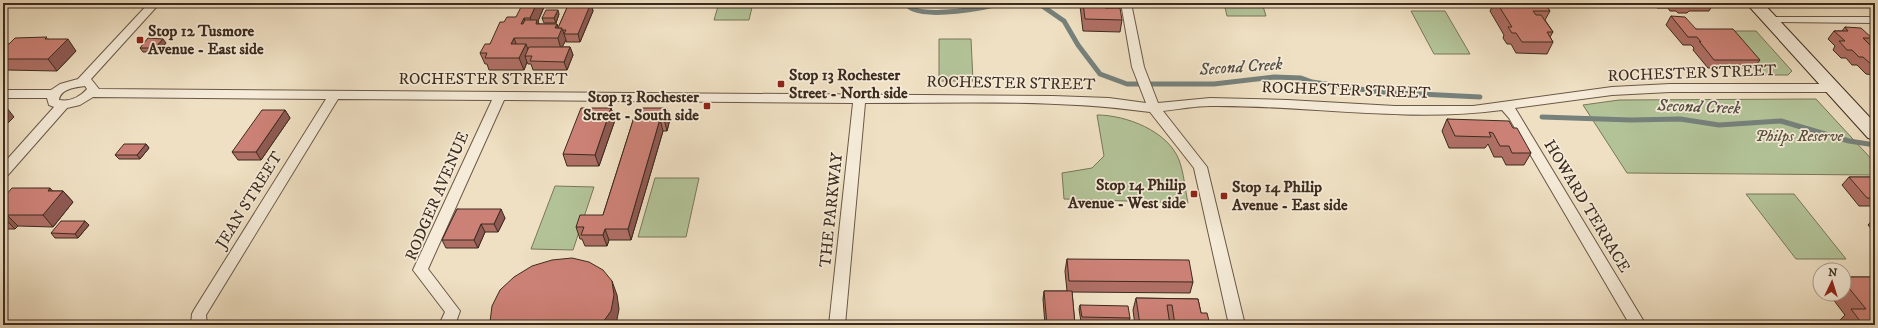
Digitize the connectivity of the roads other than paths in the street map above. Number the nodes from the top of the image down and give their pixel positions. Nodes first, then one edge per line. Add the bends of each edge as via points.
1 (155, 3) edge
2 (1126, 3) edge
3 (1754, 3) edge
4 (1769, 20) junction
5 (1875, 20) edge
6 (82, 82) junction
7 (1832, 88) junction
8 (91, 93) junction
9 (3, 94) edge
10 (54, 94) junction
11 (334, 95) junction
12 (500, 96) junction
13 (860, 98) junction
14 (63, 105) junction
15 (1504, 105) junction
16 (1154, 108) junction
17 (1875, 134) edge
18 (3, 172) edge
19 (199, 325) edge
20 (447, 325) edge
21 (837, 325) edge
22 (1237, 325) edge
23 (1638, 325) edge

1 - 6 street
2 - 16 street via 1138,66
3 - 4 main road
4 - 5 street
4 - 7 main road
6 - 8 street via 90,84
6 - 10 street via 63,87
7 - 15 street, ROCHESTER STREET via 1670,88 1612,91
7 - 17 main road
8 - 11 street, ROCHESTER STREET
8 - 14 street via 79,101
9 - 10 street
10 - 14 street via 53,102
11 - 12 street, ROCHESTER STREET
11 - 19 street, JEAN STREET via 199,314
12 - 13 street, ROCHESTER STREET
12 - 20 street, RODGER AVENUE via 420,270 453,311
13 - 16 street, ROCHESTER STREET via 1109,102
13 - 21 street, THE PARKWAY
14 - 18 street
15 - 16 street, ROCHESTER STREET via 1473,110 1395,110 1210,102
15 - 23 street, HOWARD TERRACE via 1514,115
16 - 22 street via 1200,166

